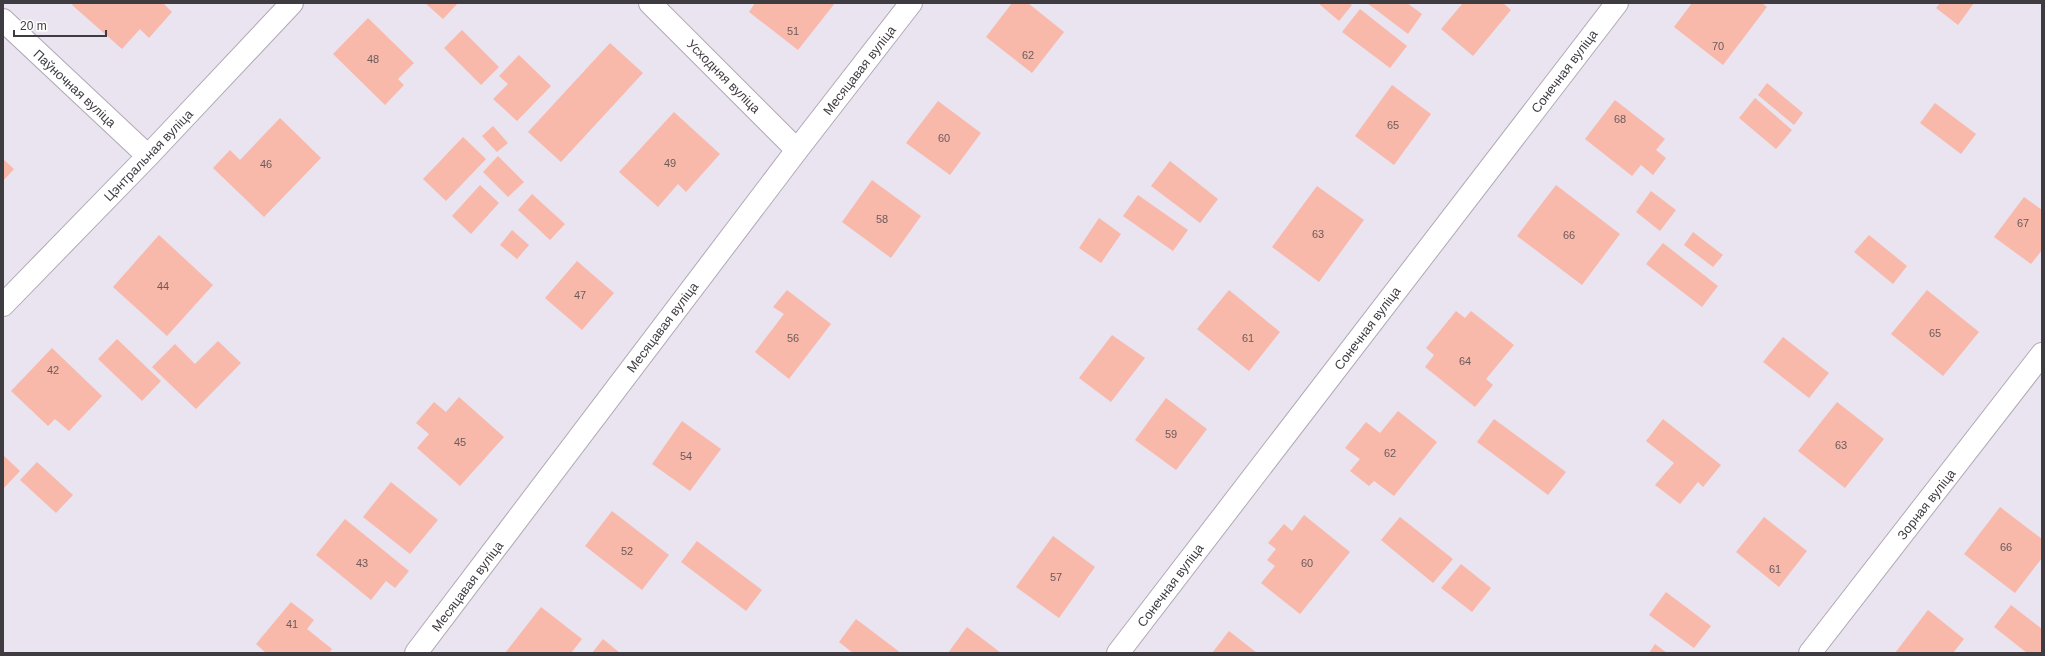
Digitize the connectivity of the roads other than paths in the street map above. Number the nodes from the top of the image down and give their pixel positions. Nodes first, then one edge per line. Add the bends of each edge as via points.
1 (292, 3) edge
2 (650, 3) edge
3 (910, 3) edge
4 (1616, 3) edge
5 (3, 20) edge
6 (797, 150) junction
7 (148, 156) junction
8 (3, 305) edge
9 (2042, 354) edge
10 (416, 653) edge
11 (1118, 653) edge
12 (1810, 653) edge

1 - 7 street, Цэнтральная вуліца
2 - 6 street, Усходняя вуліца
3 - 6 street, Месяцавая вуліца
4 - 11 street, Сонечная вуліца
5 - 7 street, Паўночная вуліца
6 - 10 street, Месяцавая вуліца
7 - 8 street, Цэнтральная вуліца
9 - 12 street, Зорная вуліца

